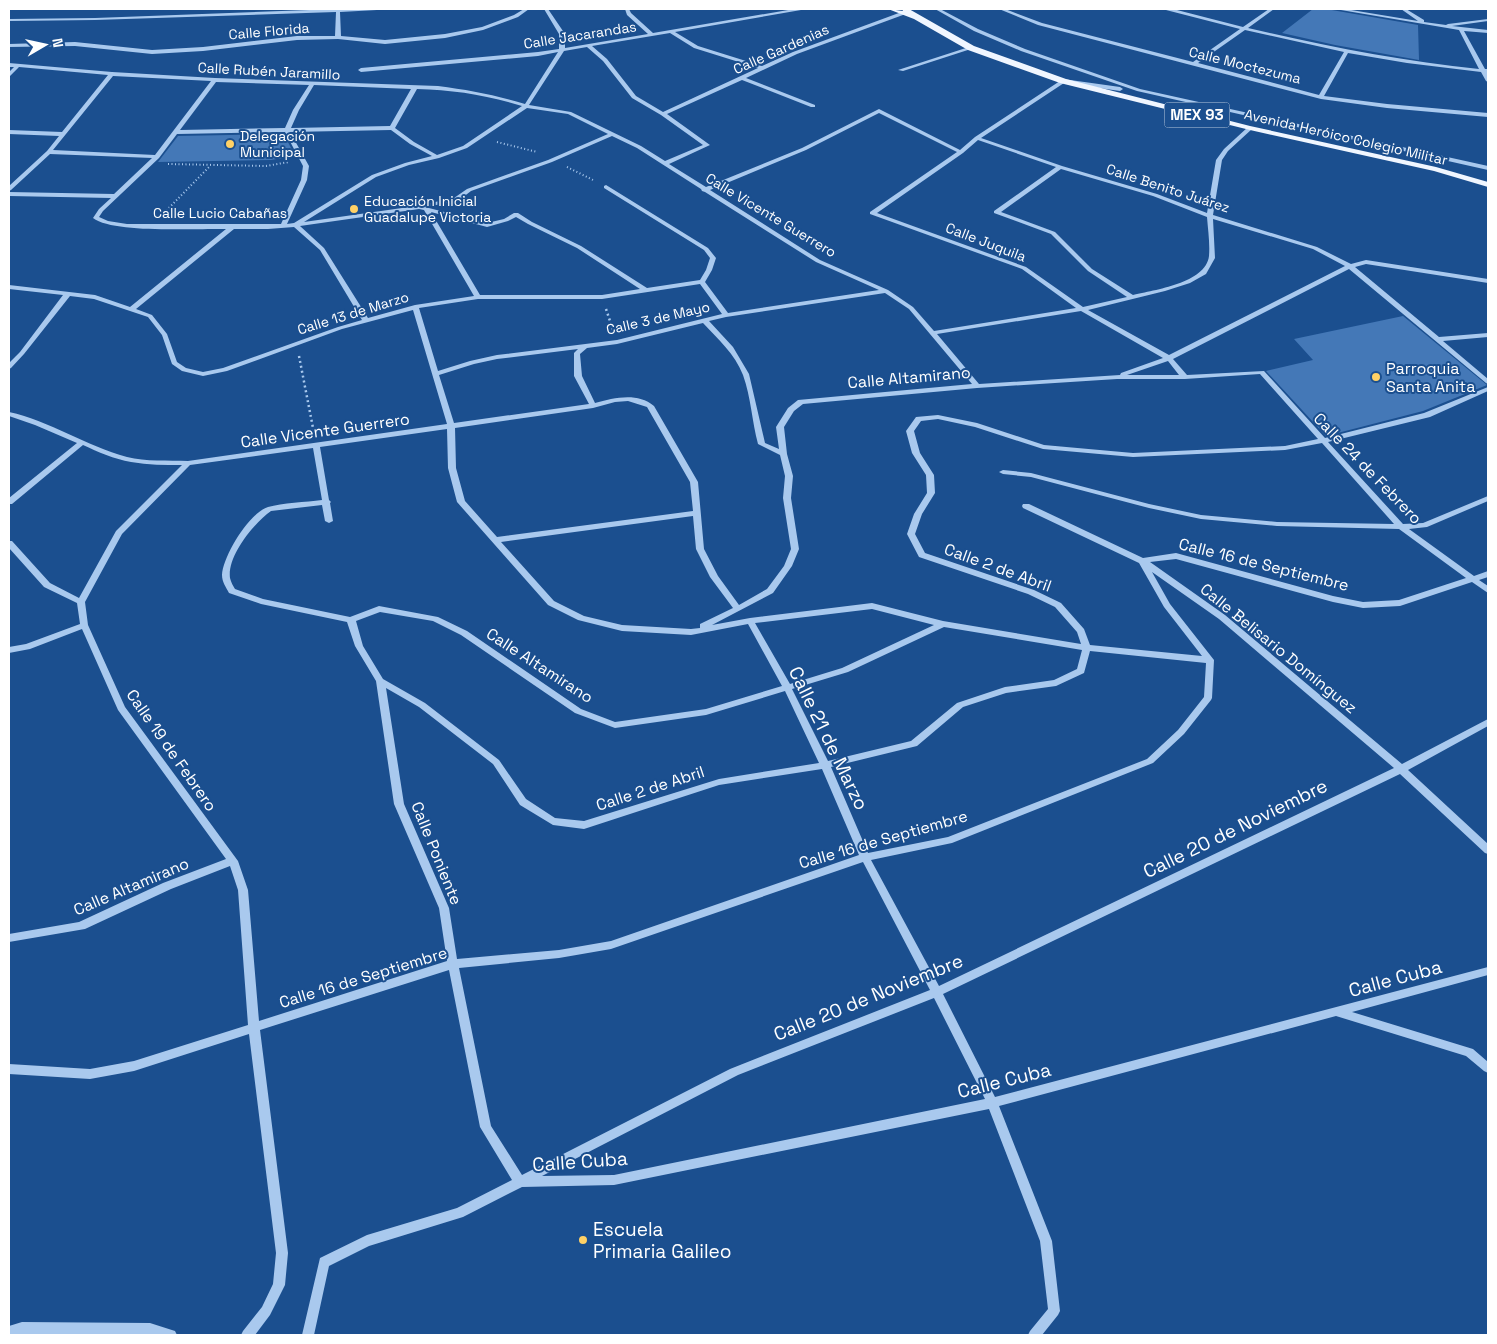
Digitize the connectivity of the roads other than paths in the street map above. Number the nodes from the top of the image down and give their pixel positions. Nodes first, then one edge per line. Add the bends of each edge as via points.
1 (377, 9) edge
2 (527, 9) edge
3 (546, 9) edge
4 (627, 9) edge
5 (801, 9) edge
6 (891, 9) edge
7 (937, 9) edge
8 (1001, 9) edge
9 (1168, 9) edge
10 (1272, 9) edge
11 (1337, 9) edge
12 (1403, 9) edge
13 (338, 10) junction
14 (908, 13) edge
15 (9, 20) edge
16 (1488, 20) edge
17 (1427, 24) junction
18 (1441, 26) junction
19 (1243, 29) junction
20 (1460, 30) junction
21 (1488, 31) edge
22 (672, 32) junction
23 (653, 35) junction
24 (338, 37) junction
25 (9, 46) edge
26 (589, 46) junction
27 (971, 48) junction
28 (562, 50) junction
29 (1346, 53) junction
30 (1194, 64) junction
31 (9, 65) edge
32 (18, 66) junction
33 (762, 68) junction
34 (361, 70) dead end
35 (901, 70) dead end
36 (1486, 71) edge
37 (112, 74) junction
38 (9, 75) edge
39 (742, 78) junction
40 (216, 80) junction
41 (1488, 80) edge
42 (1063, 81) junction
43 (312, 84) junction
44 (415, 87) junction
45 (1139, 90) junction
46 (1321, 97) junction
47 (526, 106) junction
48 (814, 106) dead end
49 (664, 114) junction
50 (1488, 115) edge
51 (392, 128) junction
52 (1250, 128) junction
53 (287, 131) junction
54 (9, 132) edge
55 (177, 132) junction
56 (64, 134) junction
57 (612, 134) junction
58 (977, 138) junction
59 (49, 152) junction
60 (961, 152) junction
61 (157, 157) junction
62 (437, 157) junction
63 (666, 162) junction
64 (1060, 167) junction
65 (1488, 168) edge
66 (1215, 178) joint
67 (1488, 185) edge
68 (606, 187) dead end
69 (9, 189) edge
70 (704, 190) junction
71 (9, 194) edge
72 (116, 196) junction
73 (419, 207) junction
74 (427, 210) junction
75 (1210, 216) junction
76 (295, 225) junction
77 (234, 226) junction
78 (283, 226) junction
79 (1350, 266) junction
80 (1488, 281) edge
81 (702, 282) junction
82 (9, 287) edge
83 (645, 290) junction
84 (886, 291) junction
85 (67, 295) junction
86 (1132, 296) junction
87 (478, 297) junction
88 (415, 307) junction
89 (132, 308) junction
90 (1082, 309) junction
91 (726, 315) junction
92 (704, 320) junction
93 (366, 321) junction
94 (932, 333) junction
95 (1488, 335) edge
96 (1440, 339) junction
97 (584, 347) junction
98 (1169, 358) junction
99 (9, 366) edge
100 (1262, 372) joint
101 (436, 374) junction
102 (1117, 376) junction
103 (1185, 377) junction
104 (1488, 382) edge
105 (977, 386) junction
106 (1488, 389) edge
107 (592, 406) junction
108 (9, 414) edge
109 (451, 425) junction
110 (1322, 441) junction
111 (82, 442) junction
112 (316, 445) junction
113 (783, 454) junction
114 (188, 463) junction
115 (1003, 472) dead end
116 (1488, 498) edge
117 (9, 502) edge
118 (327, 502) junction
119 (1026, 506) dead end
120 (696, 513) junction
121 (329, 522) dead end
122 (1401, 526) junction
123 (495, 540) junction
124 (9, 543) edge
125 (1142, 561) junction
126 (1488, 574) edge
127 (1476, 579) junction
128 (1488, 590) edge
129 (81, 602) junction
130 (738, 609) junction
131 (351, 620) junction
132 (750, 621) junction
133 (943, 624) junction
134 (84, 625) junction
135 (691, 632) junction
136 (1087, 648) junction
137 (9, 650) edge
138 (1210, 660) junction
139 (380, 681) junction
140 (787, 687) junction
141 (1488, 722) edge
142 (825, 765) junction
143 (1401, 769) junction
144 (1488, 850) edge
145 (865, 857) junction
146 (233, 861) junction
147 (9, 938) edge
148 (452, 964) junction
149 (1488, 971) edge
150 (937, 992) junction
151 (1337, 1012) junction
152 (254, 1028) junction
153 (1488, 1068) edge
154 (9, 1069) edge
155 (992, 1102) junction
156 (520, 1182) junction
157 (9, 1332) edge
158 (171, 1335) edge
159 (247, 1335) edge
160 (308, 1335) edge
161 (1034, 1335) edge

1 - 13 street
2 - 24 street, Calle Florida via 483,28 445,36 385,42
3 - 28 street via 562,34
4 - 23 street
5 - 22 street, Calle Jacarandas
6 - 14 main road, Avenida Heróico Colegio Militar / MEX 93
7 - 45 street via 1023,50
8 - 30 street, Calle Moctezuma via 1040,24
9 - 19 street
10 - 19 street
11 - 17 street
12 - 17 street
13 - 15 street
13 - 24 street
14 - 27 main road, Avenida Heróico Colegio Militar / MEX 93
14 - 33 street, Calle Gardenias via 829,40
16 - 18 street
17 - 18 street
18 - 20 street
19 - 29 street
19 - 30 street
20 - 21 street
20 - 36 street
22 - 23 street, Calle Jacarandas
22 - 33 street via 696,47
23 - 26 street, Calle Jacarandas
24 - 25 street, Calle Florida via 152,52 75,44
26 - 28 street, Calle Jacarandas
26 - 49 street via 605,60 634,97
27 - 35 street
27 - 42 main road, Avenida Heróico Colegio Militar / MEX 93
28 - 34 street, Calle Jacarandas
28 - 47 street
29 - 36 street
29 - 46 street
30 - 46 street, Calle Moctezuma
31 - 32 street, Calle Rubén Jaramillo
32 - 37 street, Calle Rubén Jaramillo
32 - 38 street
33 - 39 street, Calle Gardenias
36 - 41 street
37 - 40 street, Calle Rubén Jaramillo
37 - 56 street
39 - 48 street
39 - 49 street, Calle Gardenias
40 - 43 street, Calle Rubén Jaramillo
40 - 55 street, Calle Lucio Cabañas
42 - 45 street
42 - 52 main road, Avenida Heróico Colegio Militar / MEX 93
42 - 58 street
43 - 44 street, Calle Rubén Jaramillo
43 - 53 street
44 - 47 street, Calle Rubén Jaramillo via 468,91
44 - 51 street
45 - 65 street
46 - 50 street, Calle Moctezuma
47 - 57 street, Calle Vicente Guerrero via 569,113
47 - 62 street, Calle Lucio Cabañas via 465,147
49 - 63 street via 707,145
51 - 53 street
51 - 62 street
52 - 66 street via 1226,150 1219,160
52 - 67 main road, Avenida Heróico Colegio Militar / MEX 93 via 1436,169
53 - 55 street
53 - 78 street via 306,166 304,180
54 - 56 street
55 - 61 street, Calle Lucio Cabañas
56 - 59 street
57 - 63 street, Calle Vicente Guerrero
57 - 73 street via 550,161 469,190 456,200
58 - 60 street
58 - 64 street, Calle Benito Juárez
59 - 61 street
59 - 69 street
60 - 70 street via 879,112 804,149
60 - 90 street, Calle Juquila via 872,213 1024,268
61 - 72 street, Calle Lucio Cabañas
62 - 76 street, Calle Lucio Cabañas via 374,176
63 - 70 street, Calle Vicente Guerrero
64 - 75 street, Calle Benito Juárez via 1155,195
64 - 86 street via 996,212 1053,233 1090,270
66 - 75 street
68 - 81 street via 706,249 712,258
70 - 84 street, Calle Vicente Guerrero via 818,261
71 - 72 street
72 - 77 street, Calle Lucio Cabañas via 96,218 107,224 127,226
73 - 74 street
73 - 76 street
74 - 83 street via 487,225 516,214 579,247
74 - 87 street
75 - 79 street, Calle Benito Juárez via 1315,248
75 - 86 street via 1212,258 1204,273 1188,282
76 - 78 street, Calle Lucio Cabañas
76 - 93 street via 322,249
77 - 78 street, Calle Lucio Cabañas
77 - 89 street
79 - 80 street via 1366,262 1390,264
79 - 96 street, Calle Benito Juárez
79 - 98 street
81 - 83 street, Calle 13 de Marzo
81 - 91 street
82 - 85 street, Calle 13 de Marzo
83 - 87 street, Calle 13 de Marzo via 602,297
84 - 91 street, Calle 3 de Mayo
84 - 94 street, Calle Vicente Guerrero via 911,308
85 - 89 street, Calle 13 de Marzo via 95,297
85 - 99 street
86 - 90 street
87 - 88 street, Calle 13 de Marzo
88 - 93 street, Calle 13 de Marzo
88 - 101 street
89 - 93 street, Calle 13 de Marzo via 150,316 165,335 174,362 184,370 203,374 225,370
90 - 94 street
90 - 98 street
91 - 92 street, Calle 3 de Mayo
92 - 97 street, Calle 3 de Mayo
92 - 113 street via 733,351 749,381 755,423 762,444
94 - 105 street, Calle Vicente Guerrero
95 - 96 street
96 - 104 street, Calle Benito Juárez
97 - 101 street, Calle 3 de Mayo via 472,362
97 - 107 street via 577,353 578,376
98 - 102 street
98 - 103 street
100 - 103 street, Calle Altamirano
100 - 110 street, Calle 24 de Febrero
101 - 109 street
102 - 103 street, Calle Altamirano
102 - 105 street, Calle Altamirano
105 - 113 street, Calle Altamirano via 801,402 780,426
106 - 110 street, Calle 2 de Abril via 1426,415
107 - 109 street, Calle Vicente Guerrero
107 - 120 street, Calle Vicente Guerrero via 622,398 650,406 694,482
108 - 111 street, Calle Vicente Guerrero via 36,421
109 - 112 street, Calle Vicente Guerrero
109 - 123 street via 452,468 461,502
110 - 122 street, Calle 24 de Febrero
110 - 136 street, Calle 2 de Abril via 1285,448 1133,455 1043,448 977,425 938,417 919,419 910,431 916,453 930,475 931,493 911,534 922,555 1031,592 1058,605 1081,631
111 - 114 street, Calle Vicente Guerrero via 125,458
111 - 117 street
112 - 114 street, Calle Vicente Guerrero
112 - 118 street
113 - 130 street, Calle Altamirano via 789,476 787,498 795,549 788,566 770,591
114 - 129 street via 119,533
115 - 122 street via 1032,475 1149,506 1201,516 1277,524
116 - 122 street via 1424,525
118 - 121 street
118 - 131 street via 260,513 233,552 226,576 232,591 261,601
119 - 125 street, Calle Belisario Domínguez
120 - 123 street
120 - 130 street via 700,549 714,576
122 - 127 street, Calle 24 de Febrero
123 - 135 street via 551,604 581,618 622,628
124 - 129 street via 48,585
125 - 127 street, Calle 16 de Septiembre via 1176,556 1363,605 1400,603
125 - 138 street via 1167,605
125 - 143 street, Calle Belisario Domínguez via 1222,617
126 - 127 street, Calle 16 de Septiembre
127 - 128 street, Calle 24 de Febrero
129 - 134 street, Calle 19 de Febrero
130 - 135 street
131 - 139 street, Calle Poniente via 359,646
131 - 140 street, Calle Altamirano via 379,609 435,619 464,633 578,711 615,725 706,712
132 - 133 street via 872,606
132 - 135 street
132 - 140 street, Calle 21 de Marzo
133 - 136 street
133 - 140 street, Calle Altamirano via 845,670
134 - 137 street via 27,647
134 - 146 street, Calle 19 de Febrero via 121,708
136 - 138 street
136 - 142 street, Calle 2 de Abril via 1081,671 1056,683 1005,690 960,705 914,744
138 - 145 street, Calle 16 de Septiembre via 1208,698 1181,732 1150,762 949,840
139 - 142 street, Calle 2 de Abril via 422,705 496,762 523,802 553,821 584,825 719,782
139 - 148 street, Calle Poniente via 399,804 444,908
140 - 142 street, Calle 21 de Marzo
141 - 143 street, Calle 20 de Noviembre
142 - 145 street, Calle 21 de Marzo
143 - 144 street, Calle Belisario Domínguez
143 - 150 street, Calle 20 de Noviembre
145 - 148 street, Calle 16 de Septiembre via 611,945 559,954
145 - 150 street, Calle 21 de Marzo
146 - 147 street, Calle Altamirano via 167,886 81,926
146 - 152 street, Calle 19 de Febrero via 243,890
148 - 152 street, Calle 16 de Septiembre
148 - 156 street, Calle Poniente via 486,1127
149 - 151 street, Calle Cuba
150 - 155 street, Calle 21 de Marzo
150 - 156 street, Calle 20 de Noviembre via 734,1072
151 - 153 street via 1470,1052
151 - 155 street, Calle Cuba
152 - 154 street, Calle 16 de Septiembre via 134,1066 90,1074
152 - 159 street, Calle 19 de Febrero via 282,1253 280,1285 266,1311
155 - 156 street, Calle Cuba via 614,1180
155 - 161 street, Calle 21 de Marzo via 1046,1241 1054,1311
156 - 160 street, Calle 20 de Noviembre via 459,1213 367,1241 324,1262
157 - 158 street via 22,1328 150,1329

